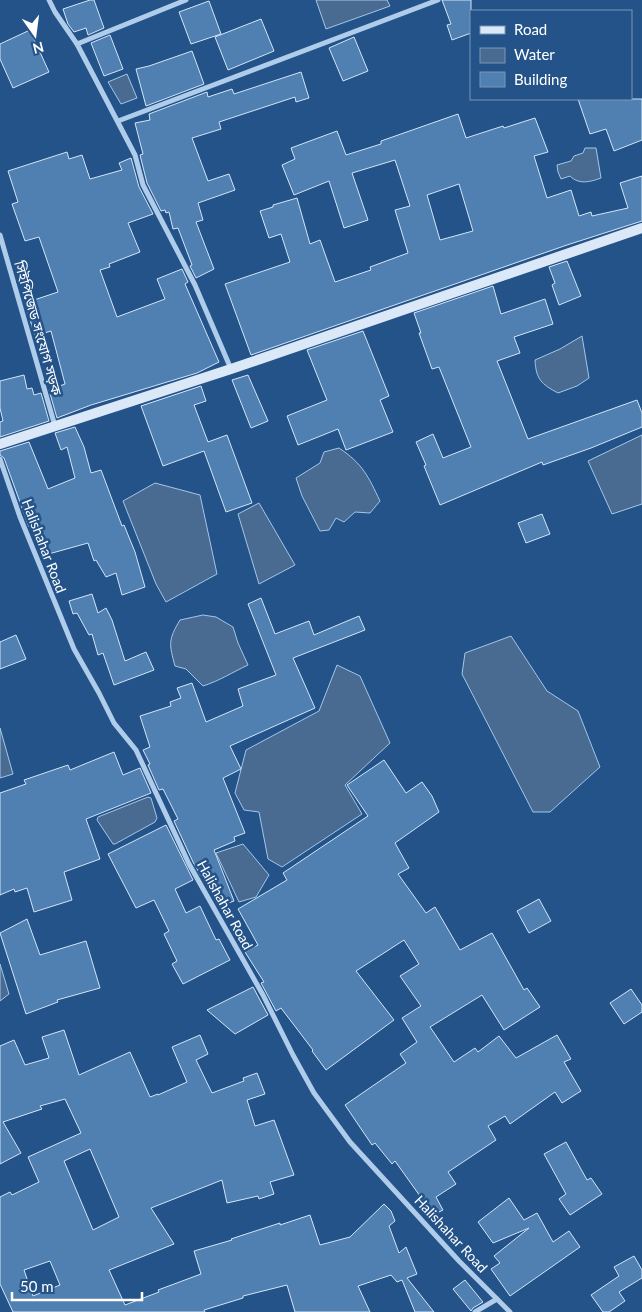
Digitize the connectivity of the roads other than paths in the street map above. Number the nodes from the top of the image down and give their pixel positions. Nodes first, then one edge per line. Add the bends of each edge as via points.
1 (49, 0) edge
2 (186, 0) edge
3 (438, 0) edge
4 (77, 44) junction
5 (118, 122) junction
6 (642, 228) edge
7 (0, 235) edge
8 (231, 369) junction
9 (55, 426) junction
10 (0, 444) edge
11 (0, 459) edge
12 (497, 1299) junction
13 (475, 1312) edge
14 (510, 1312) edge

1 - 4 street
2 - 4 street
3 - 5 street
4 - 5 street
5 - 8 street via 135,155 142,186 196,285
6 - 8 street
7 - 9 street, সিইপিজেড সংযোগ সড়ক
8 - 9 street
9 - 10 street
11 - 12 street, Halishahar Road via 74,649 114,722 136,750 189,864 314,1093 350,1142
12 - 13 street
12 - 14 street, Halishahar Road

